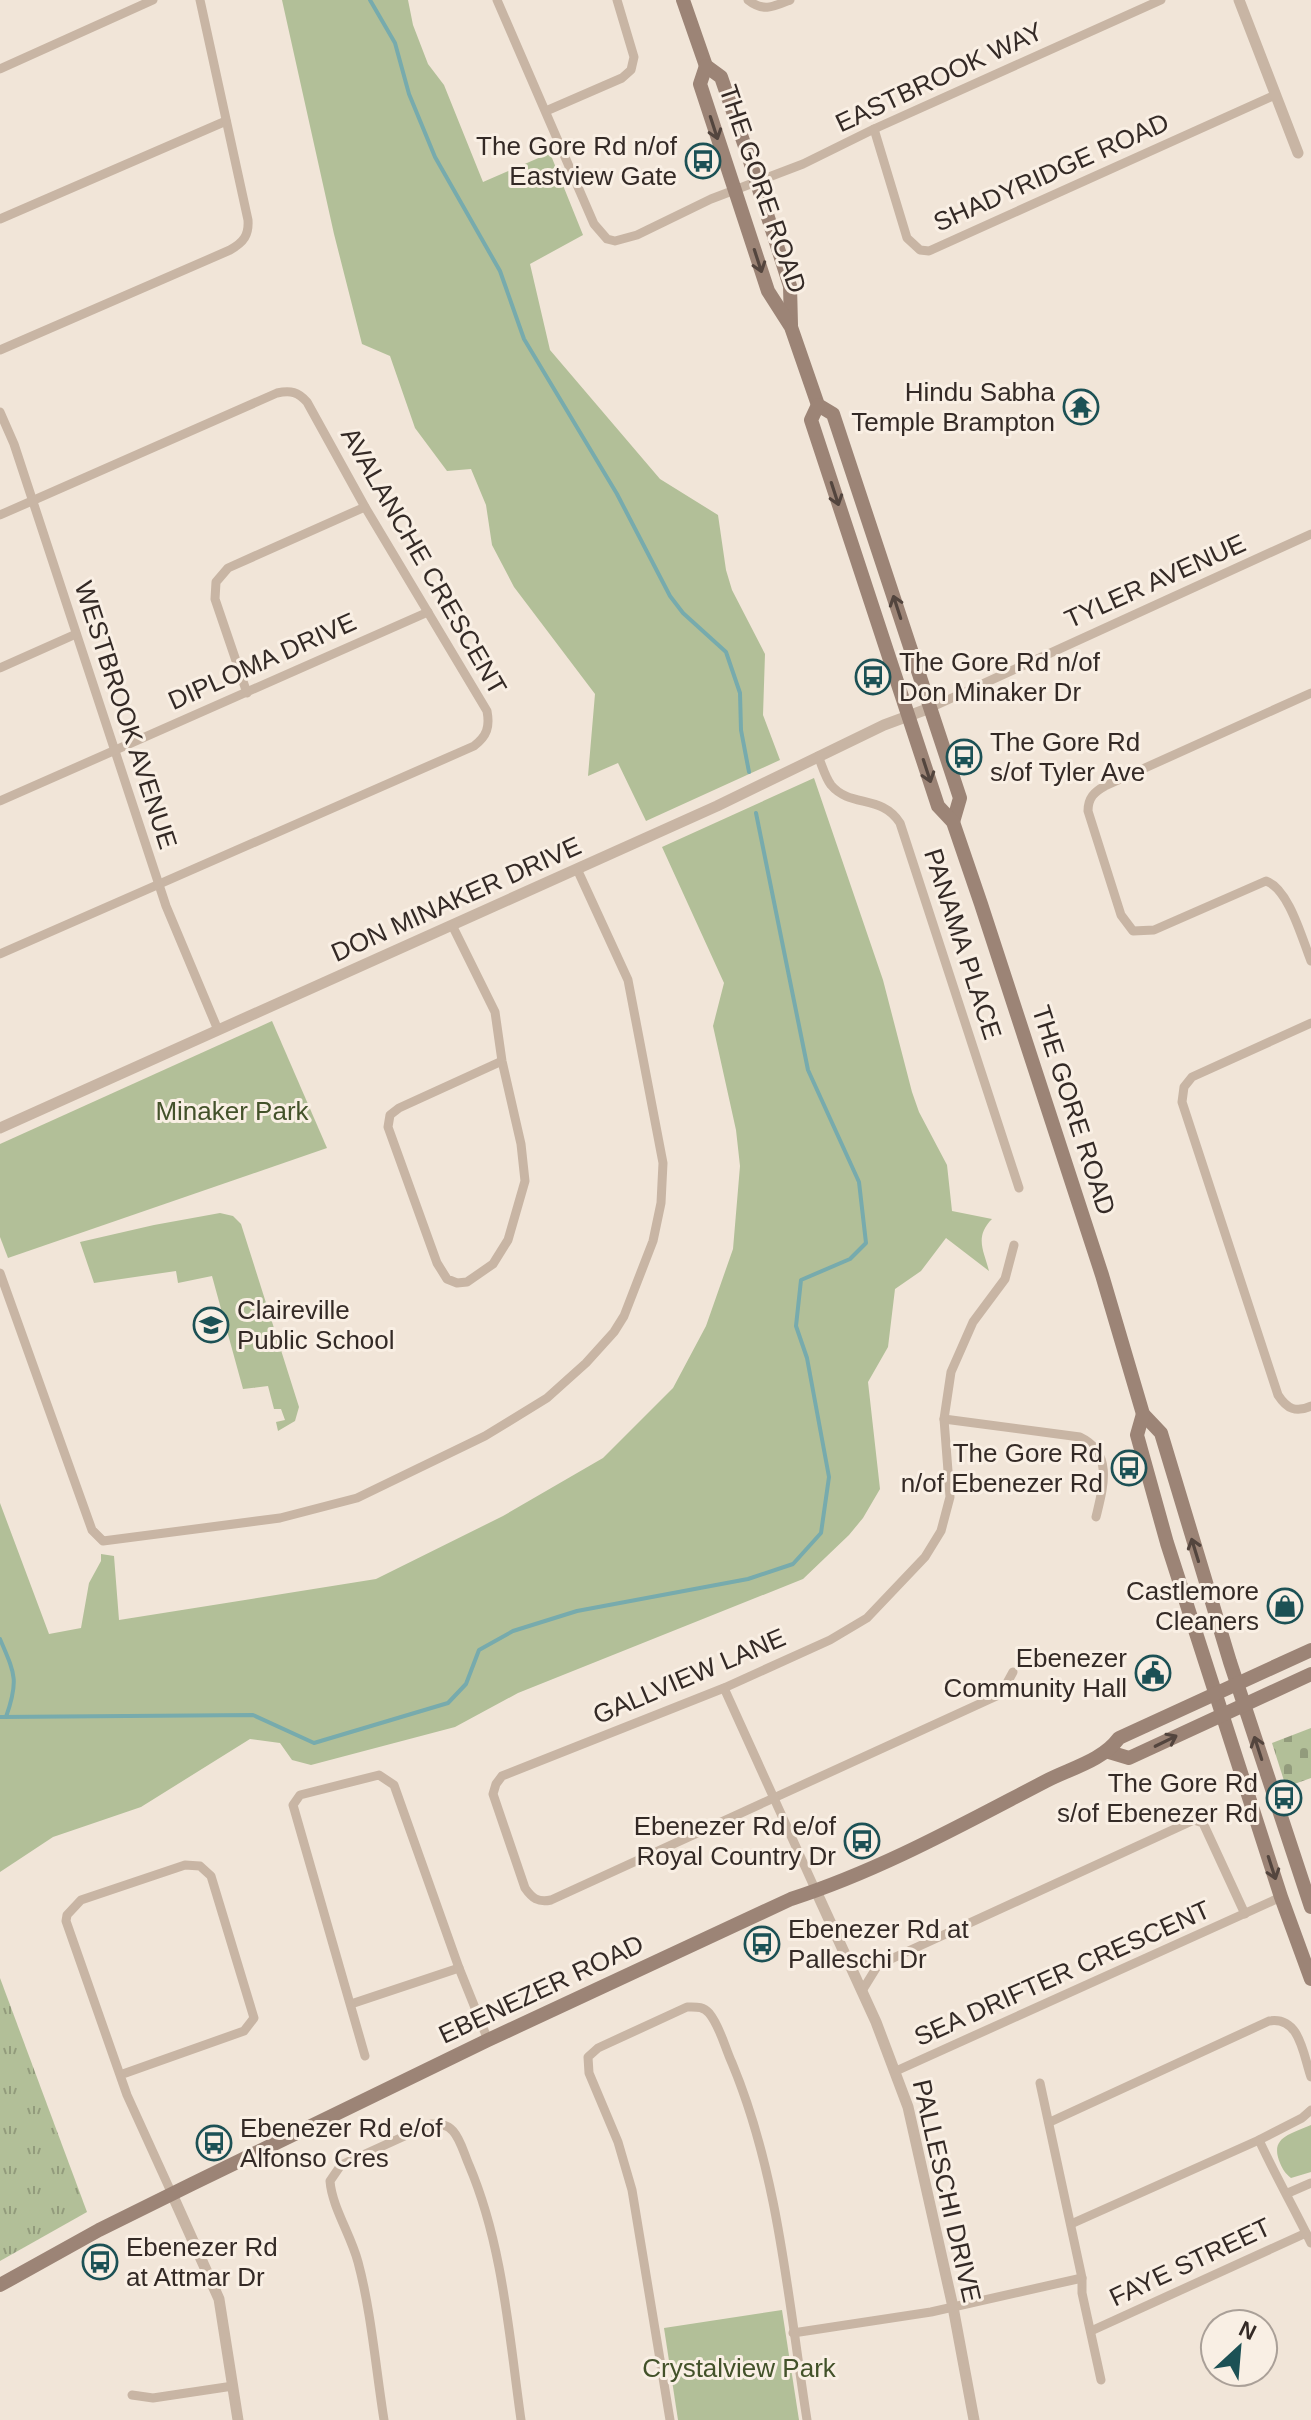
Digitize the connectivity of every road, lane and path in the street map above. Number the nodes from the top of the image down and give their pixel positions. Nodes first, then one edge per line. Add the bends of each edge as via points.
1 (153, 0) edge
2 (200, 0) edge
3 (497, 0) edge
4 (617, 0) edge
5 (683, 0) edge
6 (748, 0) edge
7 (790, 0) edge
8 (1161, 0) edge
9 (1239, 0) edge
10 (706, 66) junction
11 (1, 67) edge
12 (1275, 95) junction
13 (546, 111) junction
14 (226, 121) junction
15 (874, 129) junction
16 (1298, 153) dead end
17 (756, 183) junction
18 (735, 190) junction
19 (0, 219) edge
20 (791, 327) junction
21 (0, 350) edge
22 (818, 405) junction
23 (0, 412) edge
24 (32, 500) junction
25 (365, 507) junction
26 (0, 515) edge
27 (1311, 534) edge
28 (428, 612) junction
29 (76, 634) junction
30 (0, 668) edge
31 (247, 693) junction
32 (1311, 693) edge
33 (930, 708) junction
34 (909, 716) junction
35 (114, 750) junction
36 (818, 756) junction
37 (0, 801) edge
38 (953, 822) junction
39 (577, 869) junction
40 (159, 884) junction
41 (452, 925) junction
42 (0, 954) edge
43 (1311, 961) edge
44 (1311, 1023) edge
45 (218, 1030) junction
46 (502, 1061) junction
47 (0, 1128) edge
48 (1019, 1188) dead end
49 (1014, 1245) dead end
50 (0, 1273) edge
51 (1311, 1406) edge
52 (1143, 1414) junction
53 (944, 1419) junction
54 (1096, 1517) dead end
55 (1311, 1650) edge
56 (1013, 1672) dead end
57 (1311, 1674) edge
58 (1237, 1683) junction
59 (724, 1688) junction
60 (1215, 1693) junction
61 (1244, 1704) junction
62 (1222, 1714) junction
63 (1109, 1752) junction
64 (774, 1797) junction
65 (816, 1891) junction
66 (1281, 1897) junction
67 (1311, 1907) edge
68 (1245, 1914) junction
69 (847, 1958) junction
70 (878, 1965) junction
71 (459, 1968) junction
72 (1311, 1979) edge
73 (862, 1991) junction
74 (351, 2004) junction
75 (488, 2040) junction
76 (365, 2056) dead end
77 (896, 2071) junction
78 (120, 2075) junction
79 (1311, 2077) edge
80 (1040, 2083) dead end
81 (1311, 2110) edge
82 (1050, 2122) junction
83 (1259, 2140) junction
84 (1311, 2183) edge
85 (1288, 2193) junction
86 (172, 2194) junction
87 (1071, 2224) junction
88 (1309, 2238) edge
89 (1082, 2278) junction
90 (0, 2285) edge
91 (953, 2307) junction
92 (1091, 2331) junction
93 (793, 2333) junction
94 (1101, 2380) dead end
95 (233, 2386) junction
96 (132, 2395) dead end
97 (238, 2420) edge
98 (384, 2420) edge
99 (521, 2420) edge
100 (670, 2420) edge
101 (807, 2420) edge
102 (974, 2420) edge

1 - 11 street
2 - 14 street
3 - 13 street
4 - 13 street via 634,57 631,70
5 - 10 main road, THE GORE ROAD
6 - 7 street via 765,9
8 - 15 street, EASTBROOK WAY
9 - 12 street
10 - 17 main road, THE GORE ROAD via 721,77
10 -> 18 main road, THE GORE ROAD via 700,84
12 - 15 street, SHADYRIDGE ROAD via 929,251 907,238
12 - 16 street
13 - 18 street, EASTBROOK WAY via 594,224 607,239 637,235
14 - 19 street
14 - 21 street via 248,220 241,244
15 - 17 street, EASTBROOK WAY
17 - 18 street, EASTBROOK WAY
17 - 20 main road, THE GORE ROAD via 790,286
18 -> 20 main road, THE GORE ROAD via 768,291
20 - 22 main road, THE GORE ROAD
33 -> 22 main road, THE GORE ROAD via 833,414
22 -> 34 main road, THE GORE ROAD via 811,420
23 - 24 street, WESTBROOK AVENUE
24 - 25 street, AVALANCHE CRESCENT via 289,391 307,402
24 - 26 street
24 - 29 street, WESTBROOK AVENUE
25 - 28 street, AVALANCHE CRESCENT
25 - 31 street via 228,568 216,582 215,599
27 - 33 street, TYLER AVENUE
28 - 31 street, DIPLOMA DRIVE
28 - 40 street, AVALANCHE CRESCENT via 487,711 489,723 482,740
29 - 30 street
29 - 35 street, WESTBROOK AVENUE
31 - 35 street, DIPLOMA DRIVE
32 - 43 street via 1105,786 1092,795 1088,811 1121,915 1133,931 1154,930 1266,881 1283,894
33 - 34 street, DON MINAKER DRIVE
33 - 38 main road, THE GORE ROAD via 960,798
34 - 36 street, DON MINAKER DRIVE
34 -> 38 main road, THE GORE ROAD via 938,806
35 - 37 street, DIPLOMA DRIVE
35 - 40 street, WESTBROOK AVENUE
36 - 39 street, DON MINAKER DRIVE
36 - 48 street, PANAMA PLACE via 840,793 884,806 900,823
38 - 52 main road, THE GORE ROAD
39 - 41 street, DON MINAKER DRIVE
39 - 50 street via 632,991 663,1172 653,1241 624,1316 604,1344 547,1398 485,1436 333,1506 103,1541 92,1530
40 - 42 street
40 - 45 street, WESTBROOK AVENUE
41 - 45 street, DON MINAKER DRIVE
41 - 46 street via 495,1012
44 - 51 street via 1192,1077 1182,1102 1278,1395 1293,1410
45 - 47 street, DON MINAKER DRIVE
46 - 46 street via 390,1115 388,1127 437,1263 447,1279 457,1283 480,1275 502,1252 525,1181
49 - 53 street, GALLVIEW LANE via 1005,1279 973,1322 957,1356
58 -> 52 main road, THE GORE ROAD via 1161,1433
52 - 60 main road, THE GORE ROAD via 1137,1435
53 - 54 street via 1080,1437 1092,1443 1105,1479
53 - 59 street, GALLVIEW LANE via 949,1507 925,1557 860,1624
55 - 58 main road, EBENEZER ROAD
56 - 64 street, GALLVIEW LANE via 1001,1694
57 - 61 main road, EBENEZER ROAD
58 - 60 main road, EBENEZER ROAD
58 - 61 main road, THE GORE ROAD
59 - 64 street
59 - 64 street, GALLVIEW LANE via 502,1776 493,1794 525,1888 532,1898 551,1900
60 - 62 main road, THE GORE ROAD
60 - 63 main road, EBENEZER ROAD via 1119,1738
61 - 62 main road, EBENEZER ROAD
67 -> 61 main road, THE GORE ROAD
63 -> 62 main road, EBENEZER ROAD via 1129,1758
62 -> 66 main road, THE GORE ROAD
63 - 65 main road, EBENEZER ROAD via 923,1845
64 - 65 street
65 - 69 street, PALLESCHI DRIVE
65 - 75 main road, EBENEZER ROAD
66 - 68 street, SEA DRIFTER CRESCENT
66 - 72 main road, THE GORE ROAD
68 - 70 street, SEA DRIFTER CRESCENT via 1203,1823 1194,1820
68 - 77 street, SEA DRIFTER CRESCENT
69 - 70 street
69 - 73 street, PALLESCHI DRIVE
70 - 73 street
71 - 74 street
71 - 74 street via 394,1785 379,1775 300,1795 293,1805
71 - 75 street
73 - 77 street, PALLESCHI DRIVE
74 - 76 street
75 - 86 main road, EBENEZER ROAD
77 - 91 street, PALLESCHI DRIVE
78 - 78 street via 244,2031 254,2018 211,1876 200,1866 185,1865 81,1900 67,1915
78 - 86 street
79 - 82 street via 1295,2031 1280,2019
80 - 82 street
81 - 83 street
82 - 87 street
83 - 85 street
83 - 87 street
84 - 85 street
85 - 88 street
86 - 90 main road, EBENEZER ROAD
86 - 95 street via 216,2290
87 - 89 street
88 - 92 street, FAYE STREET
89 - 91 street
89 - 92 street
91 - 93 street
91 - 102 street, PALLESCHI DRIVE
92 - 94 street
93 - 100 street via 768,2176 743,2089 709,2012 687,2007 591,2051 589,2073 618,2142 638,2215
93 - 101 street
95 - 96 street via 153,2398
95 - 97 street
98 - 99 street via 359,2263 330,2181 341,2165 431,2124 452,2130 488,2217

